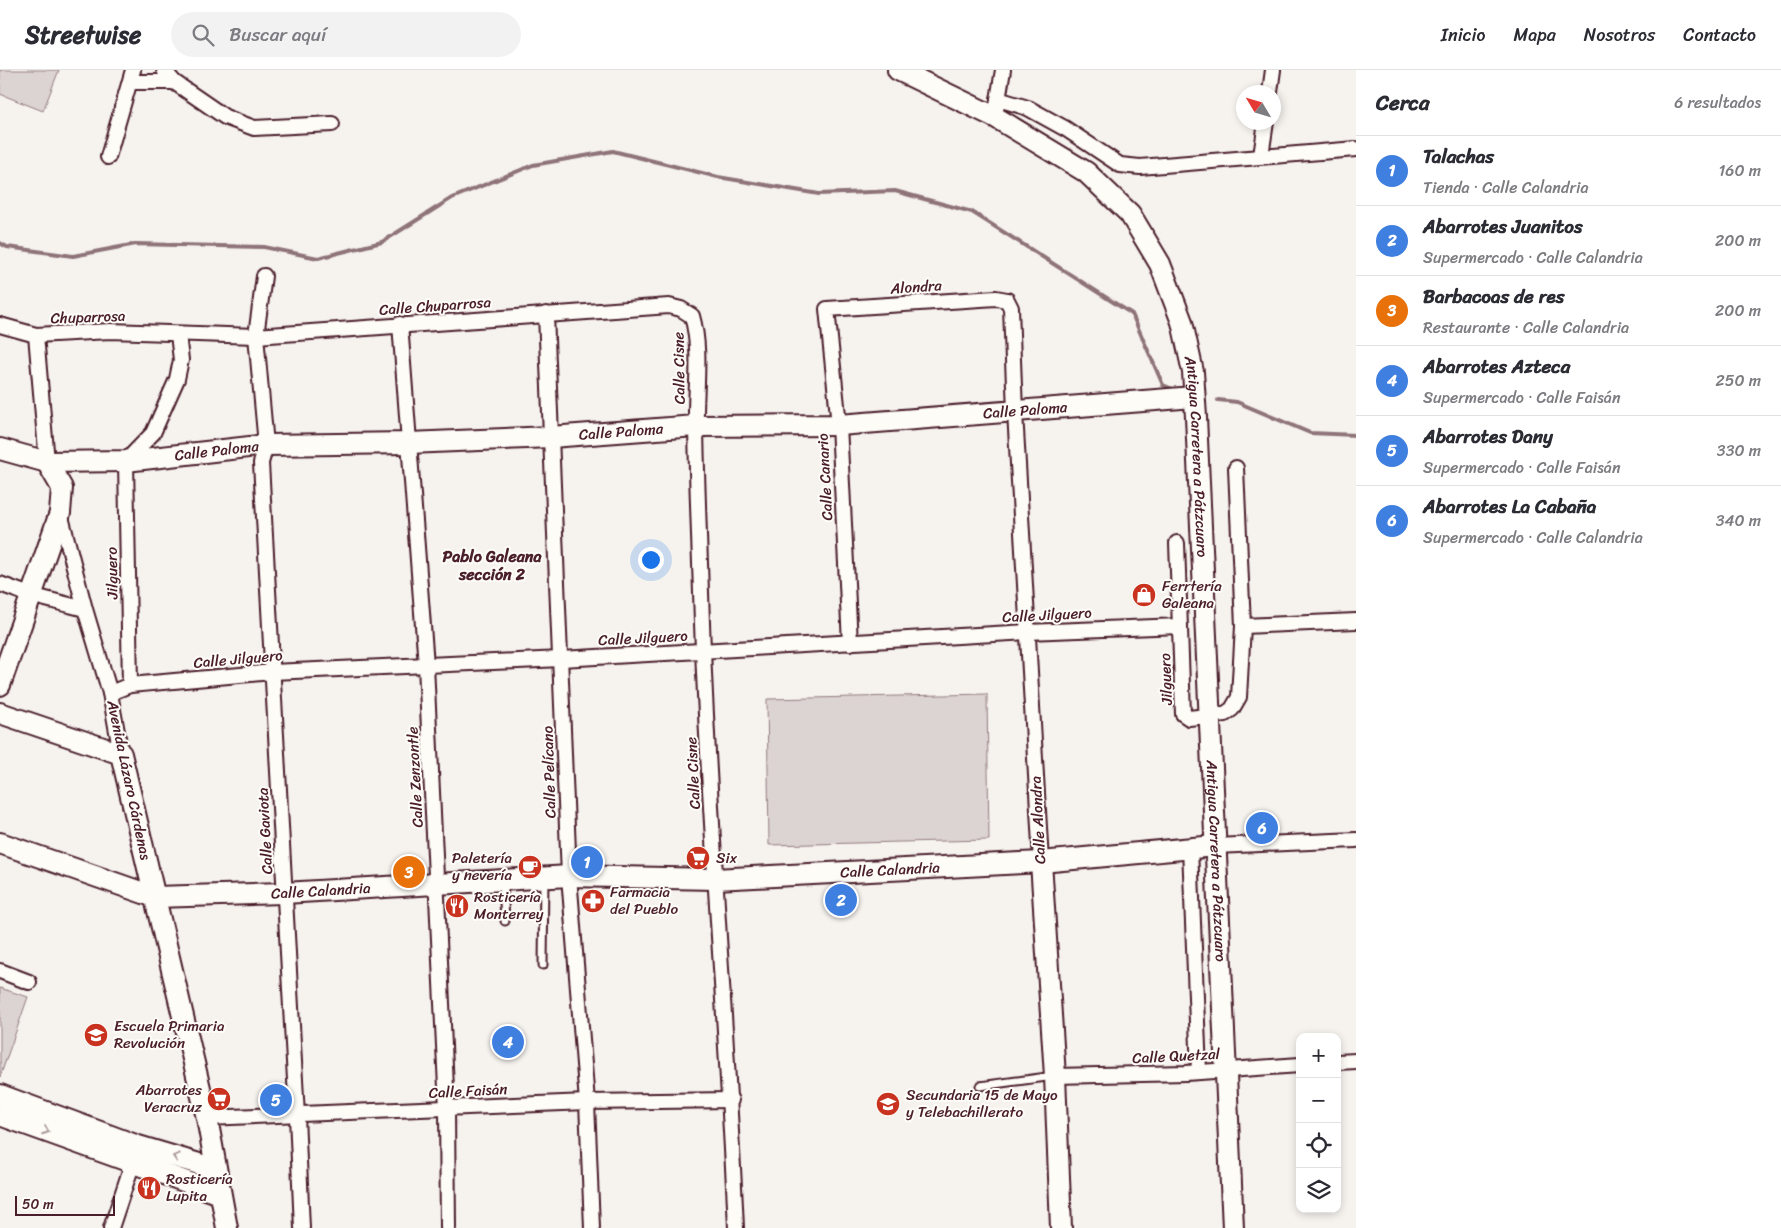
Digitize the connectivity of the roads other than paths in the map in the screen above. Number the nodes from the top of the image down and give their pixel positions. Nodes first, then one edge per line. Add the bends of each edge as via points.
1 (164, 70) edge
2 (898, 70) edge
3 (1003, 70) edge
4 (1273, 70) edge
5 (132, 76) edge
6 (174, 82) junction
7 (1271, 85) edge
8 (997, 108) junction
9 (332, 124) dead end
10 (1265, 130) edge
11 (1356, 149) edge
12 (1261, 156) junction
13 (108, 157) dead end
14 (264, 276) dead end
15 (1007, 300) joint
16 (827, 309) joint
17 (546, 314) junction
18 (692, 316) joint
19 (2, 319) edge
20 (400, 324) junction
21 (178, 334) junction
22 (36, 335) junction
23 (256, 336) junction
24 (1194, 397) junction
25 (1015, 412) junction
26 (839, 425) junction
27 (696, 426) junction
28 (551, 437) junction
29 (409, 443) junction
30 (0, 449) edge
31 (258, 452) junction
32 (126, 461) junction
33 (48, 462) junction
34 (1236, 468) dead end
35 (60, 513) junction
36 (1177, 543) dead end
37 (0, 584) edge
38 (30, 595) junction
39 (85, 609) junction
40 (1356, 621) edge
41 (1180, 626) junction
42 (1243, 626) junction
43 (1027, 632) junction
44 (850, 643) junction
45 (703, 651) junction
46 (561, 659) junction
47 (426, 664) junction
48 (272, 672) junction
49 (0, 685) edge
50 (130, 685) junction
51 (110, 693) junction
52 (0, 713) edge
53 (1209, 715) junction
54 (121, 754) junction
55 (1356, 840) edge
56 (0, 844) edge
57 (1215, 846) junction
58 (1190, 848) junction
59 (1041, 862) junction
60 (569, 876) junction
61 (544, 878) junction
62 (715, 879) junction
63 (503, 880) junction
64 (436, 883) junction
65 (284, 893) junction
66 (155, 896) junction
67 (505, 921) dead end
68 (543, 965) dead end
69 (0, 971) edge
70 (29, 982) dead end
71 (1356, 1061) edge
72 (1341, 1062) edge
73 (1296, 1065) edge
74 (1226, 1070) junction
75 (1199, 1072) junction
76 (1055, 1076) junction
77 (980, 1086) dead end
78 (0, 1095) edge
79 (731, 1100) junction
80 (588, 1102) junction
81 (447, 1109) junction
82 (0, 1115) edge
83 (297, 1116) junction
84 (207, 1118) junction
85 (134, 1154) junction
86 (216, 1169) junction
87 (220, 1194) junction
88 (111, 1228) edge
89 (227, 1228) edge
90 (302, 1228) edge
91 (448, 1228) edge
92 (592, 1228) edge
93 (736, 1228) edge
94 (1061, 1228) edge
95 (1233, 1228) edge

1 - 6 street
2 - 8 street, Antigua Carretera a Pátzcuaro
3 - 8 street
4 - 7 street
5 - 6 street
5 - 13 street
6 - 9 street via 225,117 254,128
8 - 12 street via 1028,108 1066,128 1120,165
8 - 24 street, Antigua Carretera a Pátzcuaro via 1086,172 1130,214 1160,264 1182,322 1193,372
10 - 12 street
11 - 12 street
14 - 23 street, Calle Gaviota
15 - 16 street, Alondra via 996,298
15 - 25 street, Calle Alondra via 1012,308
16 - 26 street, Calle Canario
17 - 18 street, Calle Chuparrosa via 669,306
17 - 20 street, Calle Chuparrosa
17 - 28 street, Calle Pelícano
18 - 27 street, Calle Cisne via 697,332
19 - 22 street, Chuparrosa
20 - 23 street, Calle Chuparrosa
20 - 29 street, Calle Zenzontle
21 - 22 street, Chuparrosa via 110,331
21 - 23 street, Calle Chuparrosa
21 - 32 street via 181,360 177,379 153,433
22 - 33 street, Avenida Lázaro Cárdenas
23 - 31 street, Calle Gaviota
24 - 25 street, Calle Paloma
24 - 53 street, Antigua Carretera a Pátzcuaro
25 - 26 street, Calle Paloma
25 - 43 street, Calle Alondra
26 - 27 street, Calle Paloma
26 - 44 street, Calle Canario
27 - 28 street, Calle Paloma
27 - 45 street, Calle Cisne
28 - 29 street, Calle Paloma
28 - 46 street, Calle Pelícano
29 - 31 street, Calle Paloma
29 - 47 street, Calle Zenzontle
30 - 33 street, Calle Paloma
31 - 32 street, Calle Paloma
31 - 48 street, Calle Gaviota
32 - 33 street, Calle Paloma
32 - 50 street, Jilguero
33 - 35 street, Avenida Lázaro Cárdenas via 62,488
34 - 42 street, Jilguero
35 - 38 street
35 - 39 street, Avenida Lázaro Cárdenas
36 - 41 street
37 - 38 street
38 - 39 street
38 - 49 street
39 - 51 street, Avenida Lázaro Cárdenas
40 - 42 street
41 - 43 street, Calle Jilguero
41 - 53 street, Jilguero via 1183,714 1189,718
42 - 53 street, Jilguero via 1239,697 1225,714
43 - 44 street, Calle Jilguero
43 - 59 street, Calle Alondra
44 - 45 street, Calle Jilguero
45 - 46 street, Calle Jilguero
45 - 62 street, Calle Cisne
46 - 47 street, Calle Jilguero
46 - 60 street, Calle Pelícano
47 - 48 street, Calle Jilguero
47 - 64 street, Calle Zenzontle
48 - 50 street, Calle Jilguero
48 - 65 street, Calle Gaviota
50 - 51 street, Calle Jilguero
51 - 54 street, Avenida Lázaro Cárdenas
52 - 54 street
53 - 57 street, Antigua Carretera a Pátzcuaro
54 - 66 street, Avenida Lázaro Cárdenas
55 - 57 street, Calle Calandria
56 - 66 street, Calle Calandria
57 - 58 street, Calle Calandria
57 - 74 street, Antigua Carretera a Pátzcuaro
58 - 59 street, Calle Calandria
58 - 75 street
59 - 62 street, Calle Calandria
59 - 76 street, Calle Alondra
60 - 61 street, Calle Calandria
60 - 62 street, Calle Calandria
60 - 80 street, Calle Pelícano
61 - 63 street, Calle Calandria
61 - 68 lane
62 - 79 street, Calle Cisne
63 - 64 street, Calle Calandria
63 - 67 lane
64 - 65 street, Calle Calandria
64 - 81 street, Calle Zenzontle
65 - 66 street, Calle Calandria
65 - 83 street, Calle Gaviota
66 - 84 street, Avenida Lázaro Cárdenas
69 - 70 street
71 - 72 street
73 - 74 street, Calle Quetzal
74 - 75 street, Calle Quetzal
74 - 95 street, Antigua Carretera a Pátzcuaro
75 - 76 street, Calle Quetzal
76 - 77 lane
76 - 94 street, Calle Alondra
78 - 85 street
79 - 80 street, Calle Faisán
79 - 93 street, Calle Cisne
80 - 81 street, Calle Faisán
80 - 92 street, Calle Pelícano
81 - 83 street, Calle Faisán
81 - 91 street, Calle Zenzontle
82 -> 85 street
83 - 84 street, Calle Faisán
83 - 90 street, Calle Gaviota
84 - 86 street, Avenida Lázaro Cárdenas
86 -> 85 street
85 - 87 street
85 - 88 street
86 - 87 street, Avenida Lázaro Cárdenas
87 - 89 street, Avenida Lázaro Cárdenas

